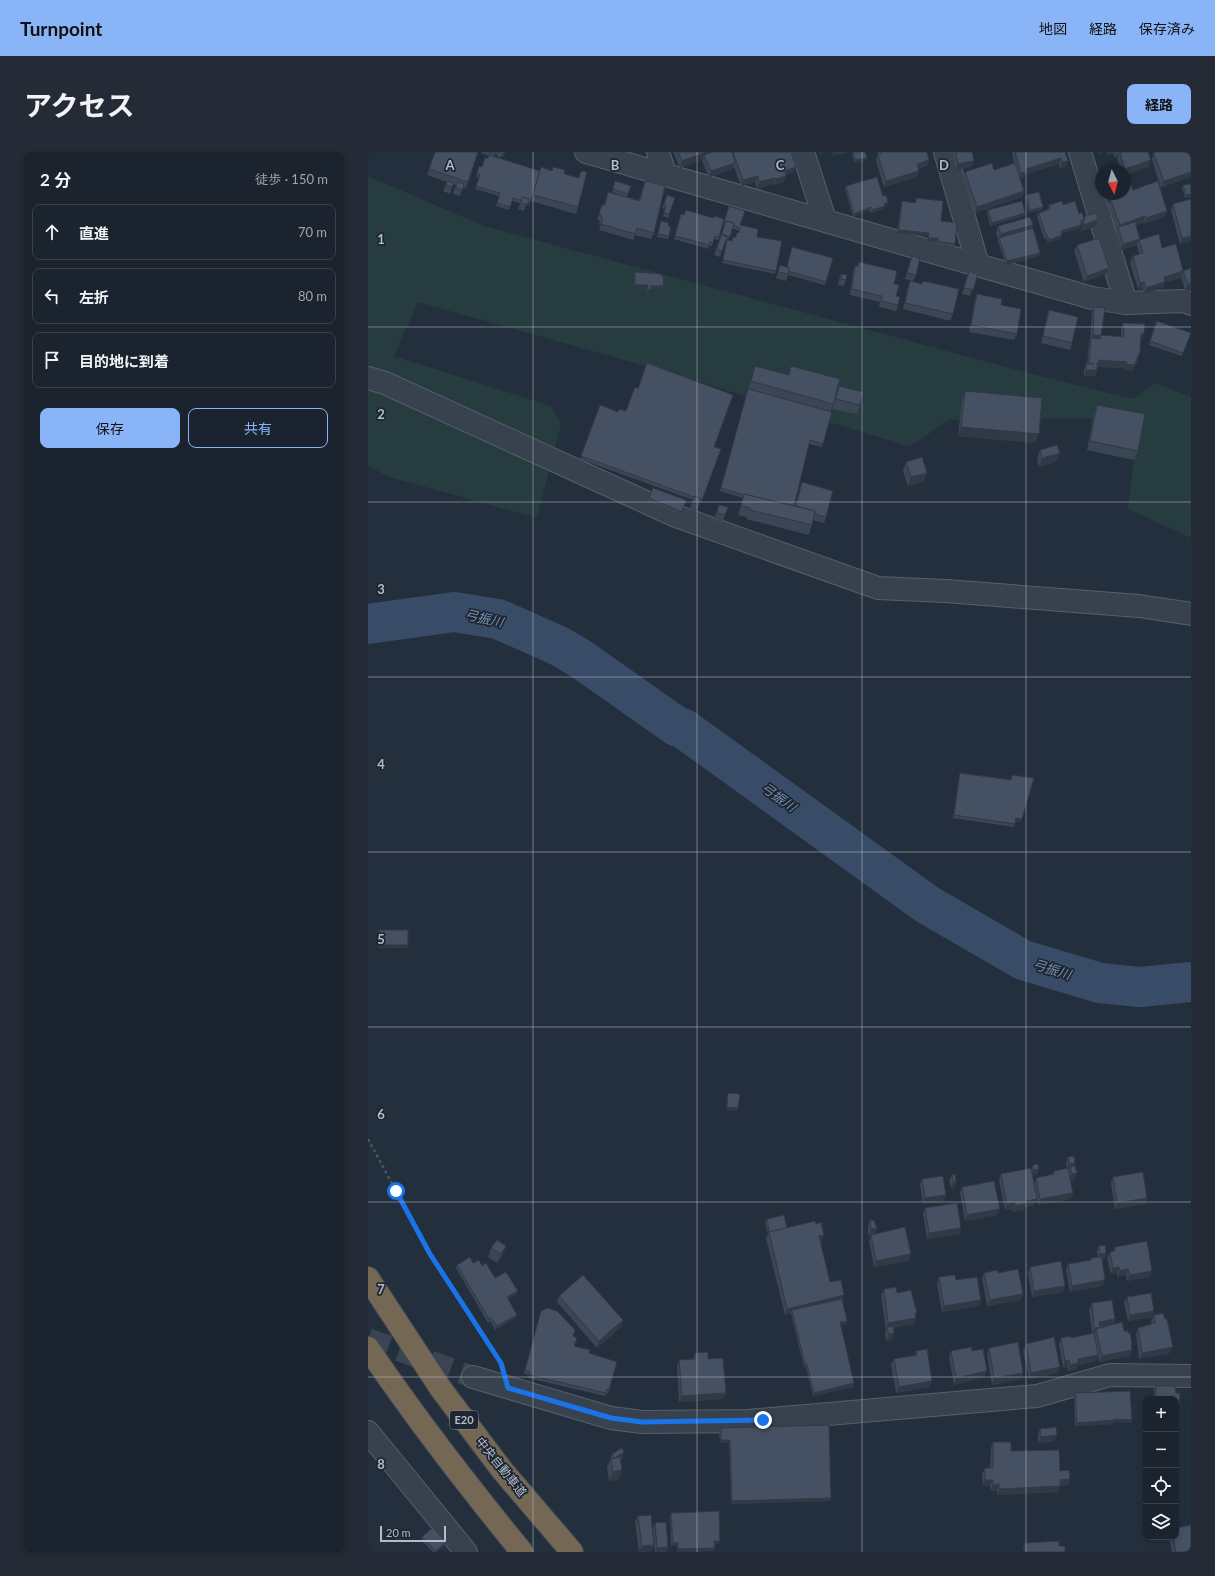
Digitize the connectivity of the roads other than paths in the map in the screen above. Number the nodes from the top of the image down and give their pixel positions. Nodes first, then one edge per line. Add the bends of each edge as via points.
1 (586, 152) edge
2 (658, 152) edge
3 (804, 152) edge
4 (945, 152) edge
5 (1080, 152) edge
6 (665, 174) junction
7 (825, 220) junction
8 (978, 265) junction
9 (1126, 303) junction
10 (1191, 304) edge
11 (368, 378) edge
12 (1191, 614) edge
13 (368, 1278) edge
14 (368, 1348) edge
15 (1191, 1376) edge
16 (473, 1377) tunnel mouth
17 (368, 1432) edge
18 (466, 1552) edge
19 (522, 1552) edge
20 (572, 1552) edge

1 - 6 street
2 - 6 street
3 - 7 street
4 - 8 street
5 - 9 street
6 - 7 street
7 - 8 street
8 - 9 street via 1092,298
9 - 10 street via 1184,301
11 - 12 street via 385,383 676,516 878,588 1124,605
13 - 20 highway, 中央自動車道 / E20 via 445,1395 502,1470
14 - 19 highway via 409,1408
15 - 16 street via 1110,1376 1037,1396 748,1421 642,1422 619,1419
17 - 18 street

